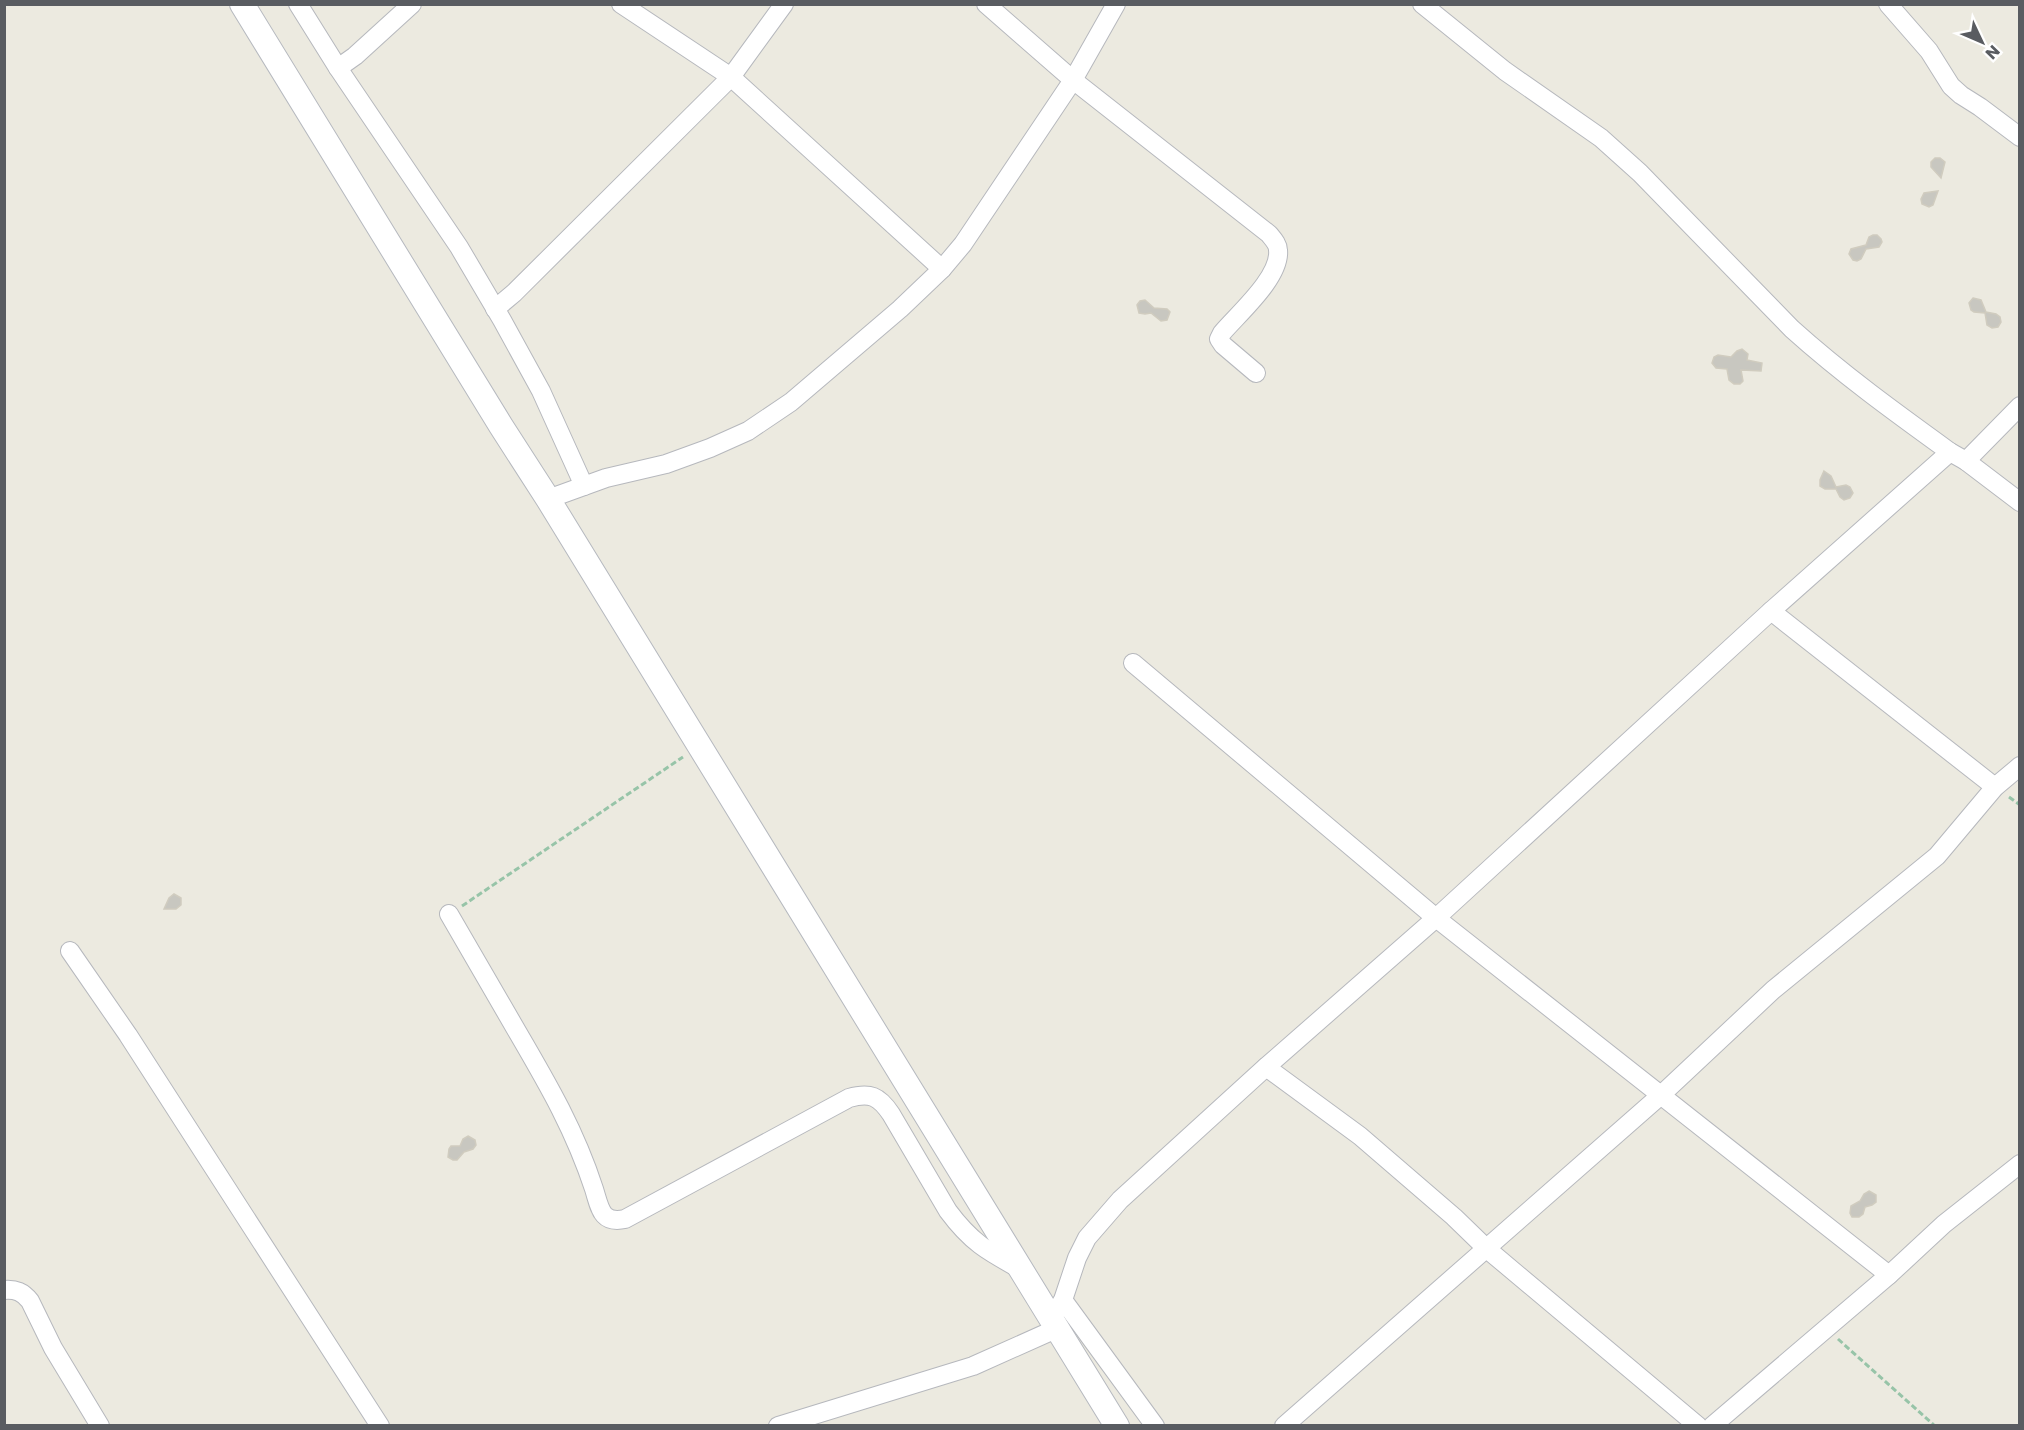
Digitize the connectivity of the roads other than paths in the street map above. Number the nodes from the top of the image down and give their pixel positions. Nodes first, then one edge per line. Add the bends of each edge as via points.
1 (242, 4) edge
2 (298, 4) edge
3 (412, 4) edge
4 (621, 4) edge
5 (784, 4) edge
6 (986, 4) edge
7 (1116, 4) edge
8 (1422, 4) edge
9 (1888, 4) edge
10 (338, 68) junction
11 (731, 77) junction
12 (1073, 80) junction
13 (2019, 137) edge
14 (942, 269) junction
15 (495, 309) junction
16 (1256, 373) dead end
17 (2019, 406) edge
18 (1950, 452) junction
19 (1966, 461) junction
20 (584, 486) junction
21 (548, 499) junction
22 (2019, 502) edge
23 (1771, 611) junction
24 (1133, 663) dead end
25 (2019, 766) edge
26 (1995, 787) junction
27 (449, 914) road end
28 (1436, 918) junction
29 (70, 951) dead end
30 (1266, 1067) junction
31 (1660, 1095) junction
32 (2019, 1164) edge
33 (1487, 1249) junction
34 (1020, 1269) junction
35 (1889, 1275) junction
36 (4, 1290) edge
37 (1057, 1316) junction
38 (100, 1425) edge
39 (380, 1425) edge
40 (778, 1425) edge
41 (1117, 1425) edge
42 (1155, 1425) edge
43 (1284, 1425) edge
44 (1698, 1425) edge
45 (1712, 1425) edge

1 - 21 street
2 - 10 street
3 - 10 street
4 - 11 street
5 - 11 street
6 - 12 street
7 - 12 street
8 - 18 street via 1505,70 1601,138 1792,329 1855,383
9 - 13 street via 1929,51 1951,86
10 - 15 street via 459,247
11 - 14 street
11 - 15 street
12 - 14 street via 963,244
12 - 16 street via 1275,241 1278,250 1273,271 1219,339
14 - 20 street via 791,402 748,431 666,464
15 - 20 street via 541,391
17 - 19 street
18 - 19 street
18 - 23 street
19 - 22 street
20 - 21 street
21 - 34 street
23 - 26 street
23 - 28 street
24 - 28 street
25 - 26 street
26 - 31 street via 1937,856 1773,990
27 - 34 street via 568,1122 601,1211 609,1219 625,1219 849,1098 872,1095 891,1113 958,1225 984,1250
28 - 30 street
28 - 31 street
29 - 39 street
30 - 33 street via 1360,1136
30 - 37 street via 1101,1221 1077,1258
31 - 33 street
31 - 35 street
32 - 35 street via 1952,1217
33 - 43 street
33 - 44 street
34 - 37 street
35 - 45 street
36 - 38 street via 13,1289 30,1301 53,1348
37 - 40 street via 973,1366
37 - 41 street
37 - 42 street

